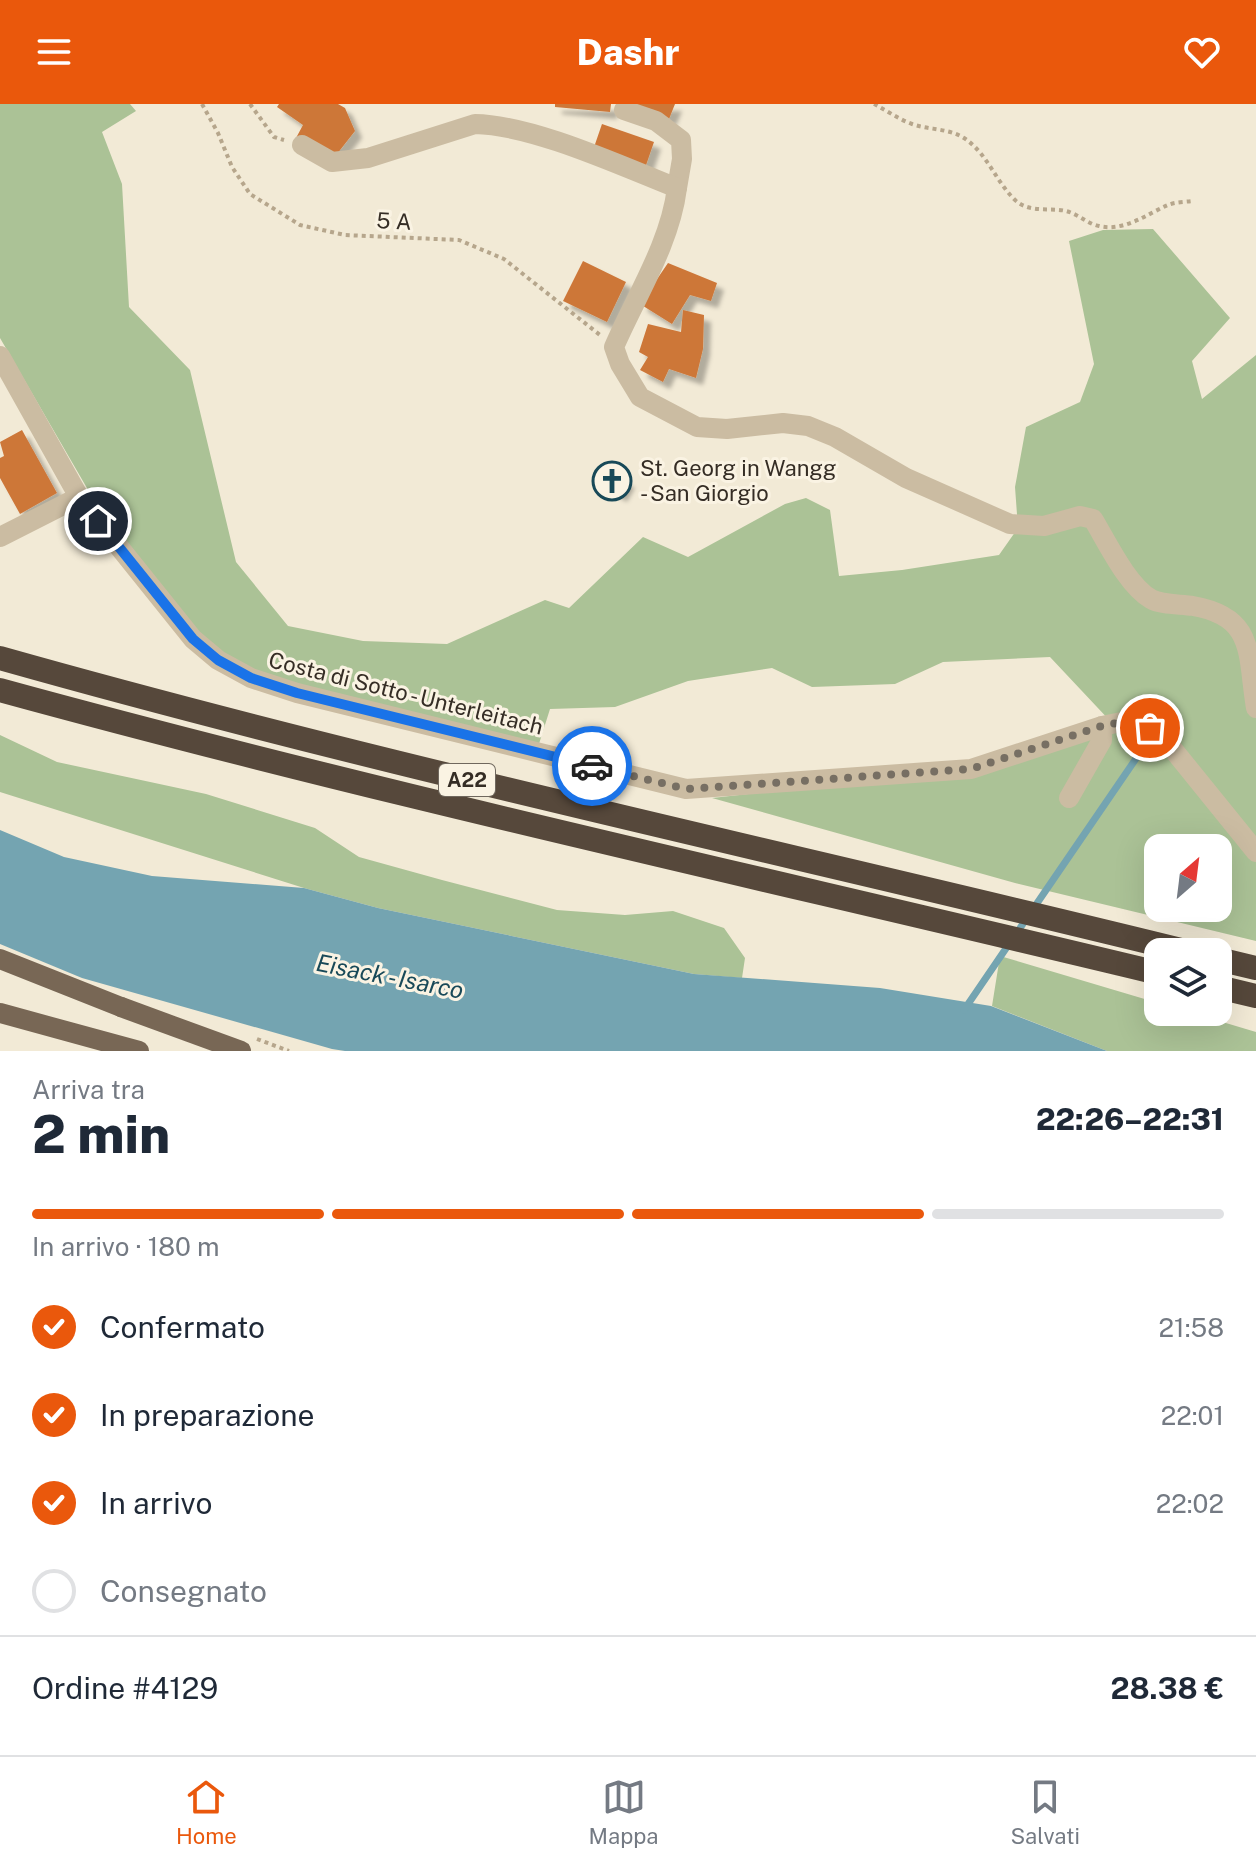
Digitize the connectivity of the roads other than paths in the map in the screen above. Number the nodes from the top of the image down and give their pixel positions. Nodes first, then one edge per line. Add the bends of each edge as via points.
1 (624, 110) dead end
2 (302, 145) road end
3 (677, 188) junction
4 (0, 356) edge
5 (79, 497) junction
6 (0, 537) edge
7 (0, 658) edge
8 (8, 692) edge
9 (1256, 708) edge
10 (1102, 726) junction
11 (1069, 798) dead end
12 (1256, 852) edge
13 (1144, 941) edge
14 (0, 959) edge
15 (1232, 962) edge
16 (1256, 968) edge
17 (1144, 970) edge
18 (1232, 990) edge
19 (1256, 996) edge
20 (0, 1013) edge
21 (139, 1051) edge
22 (241, 1051) edge

1 - 3 street via 656,121 681,140
2 - 3 street via 332,162 368,158 475,124 491,125 535,135
3 - 9 street via 660,245 614,347 640,397 697,427 808,426 906,478 1010,524 1044,526 1080,516 1093,519 1136,586 1152,601 1210,609 1233,618 1248,639
4 - 5 street, Costa di Sotto - Unterleitach
5 - 6 street
5 - 10 street, Costa di Sotto - Unterleitach via 193,639 251,678 686,789 971,769
7 - 13 highway, A22 via 279,733
8 - 17 highway, A22 via 306,769
10 - 11 street via 1102,740
10 - 12 street, Costa di Sotto - Unterleitach via 1136,719 1163,737
14 - 22 main road, bridge
15 - 16 highway
18 - 19 highway
20 - 21 main road

